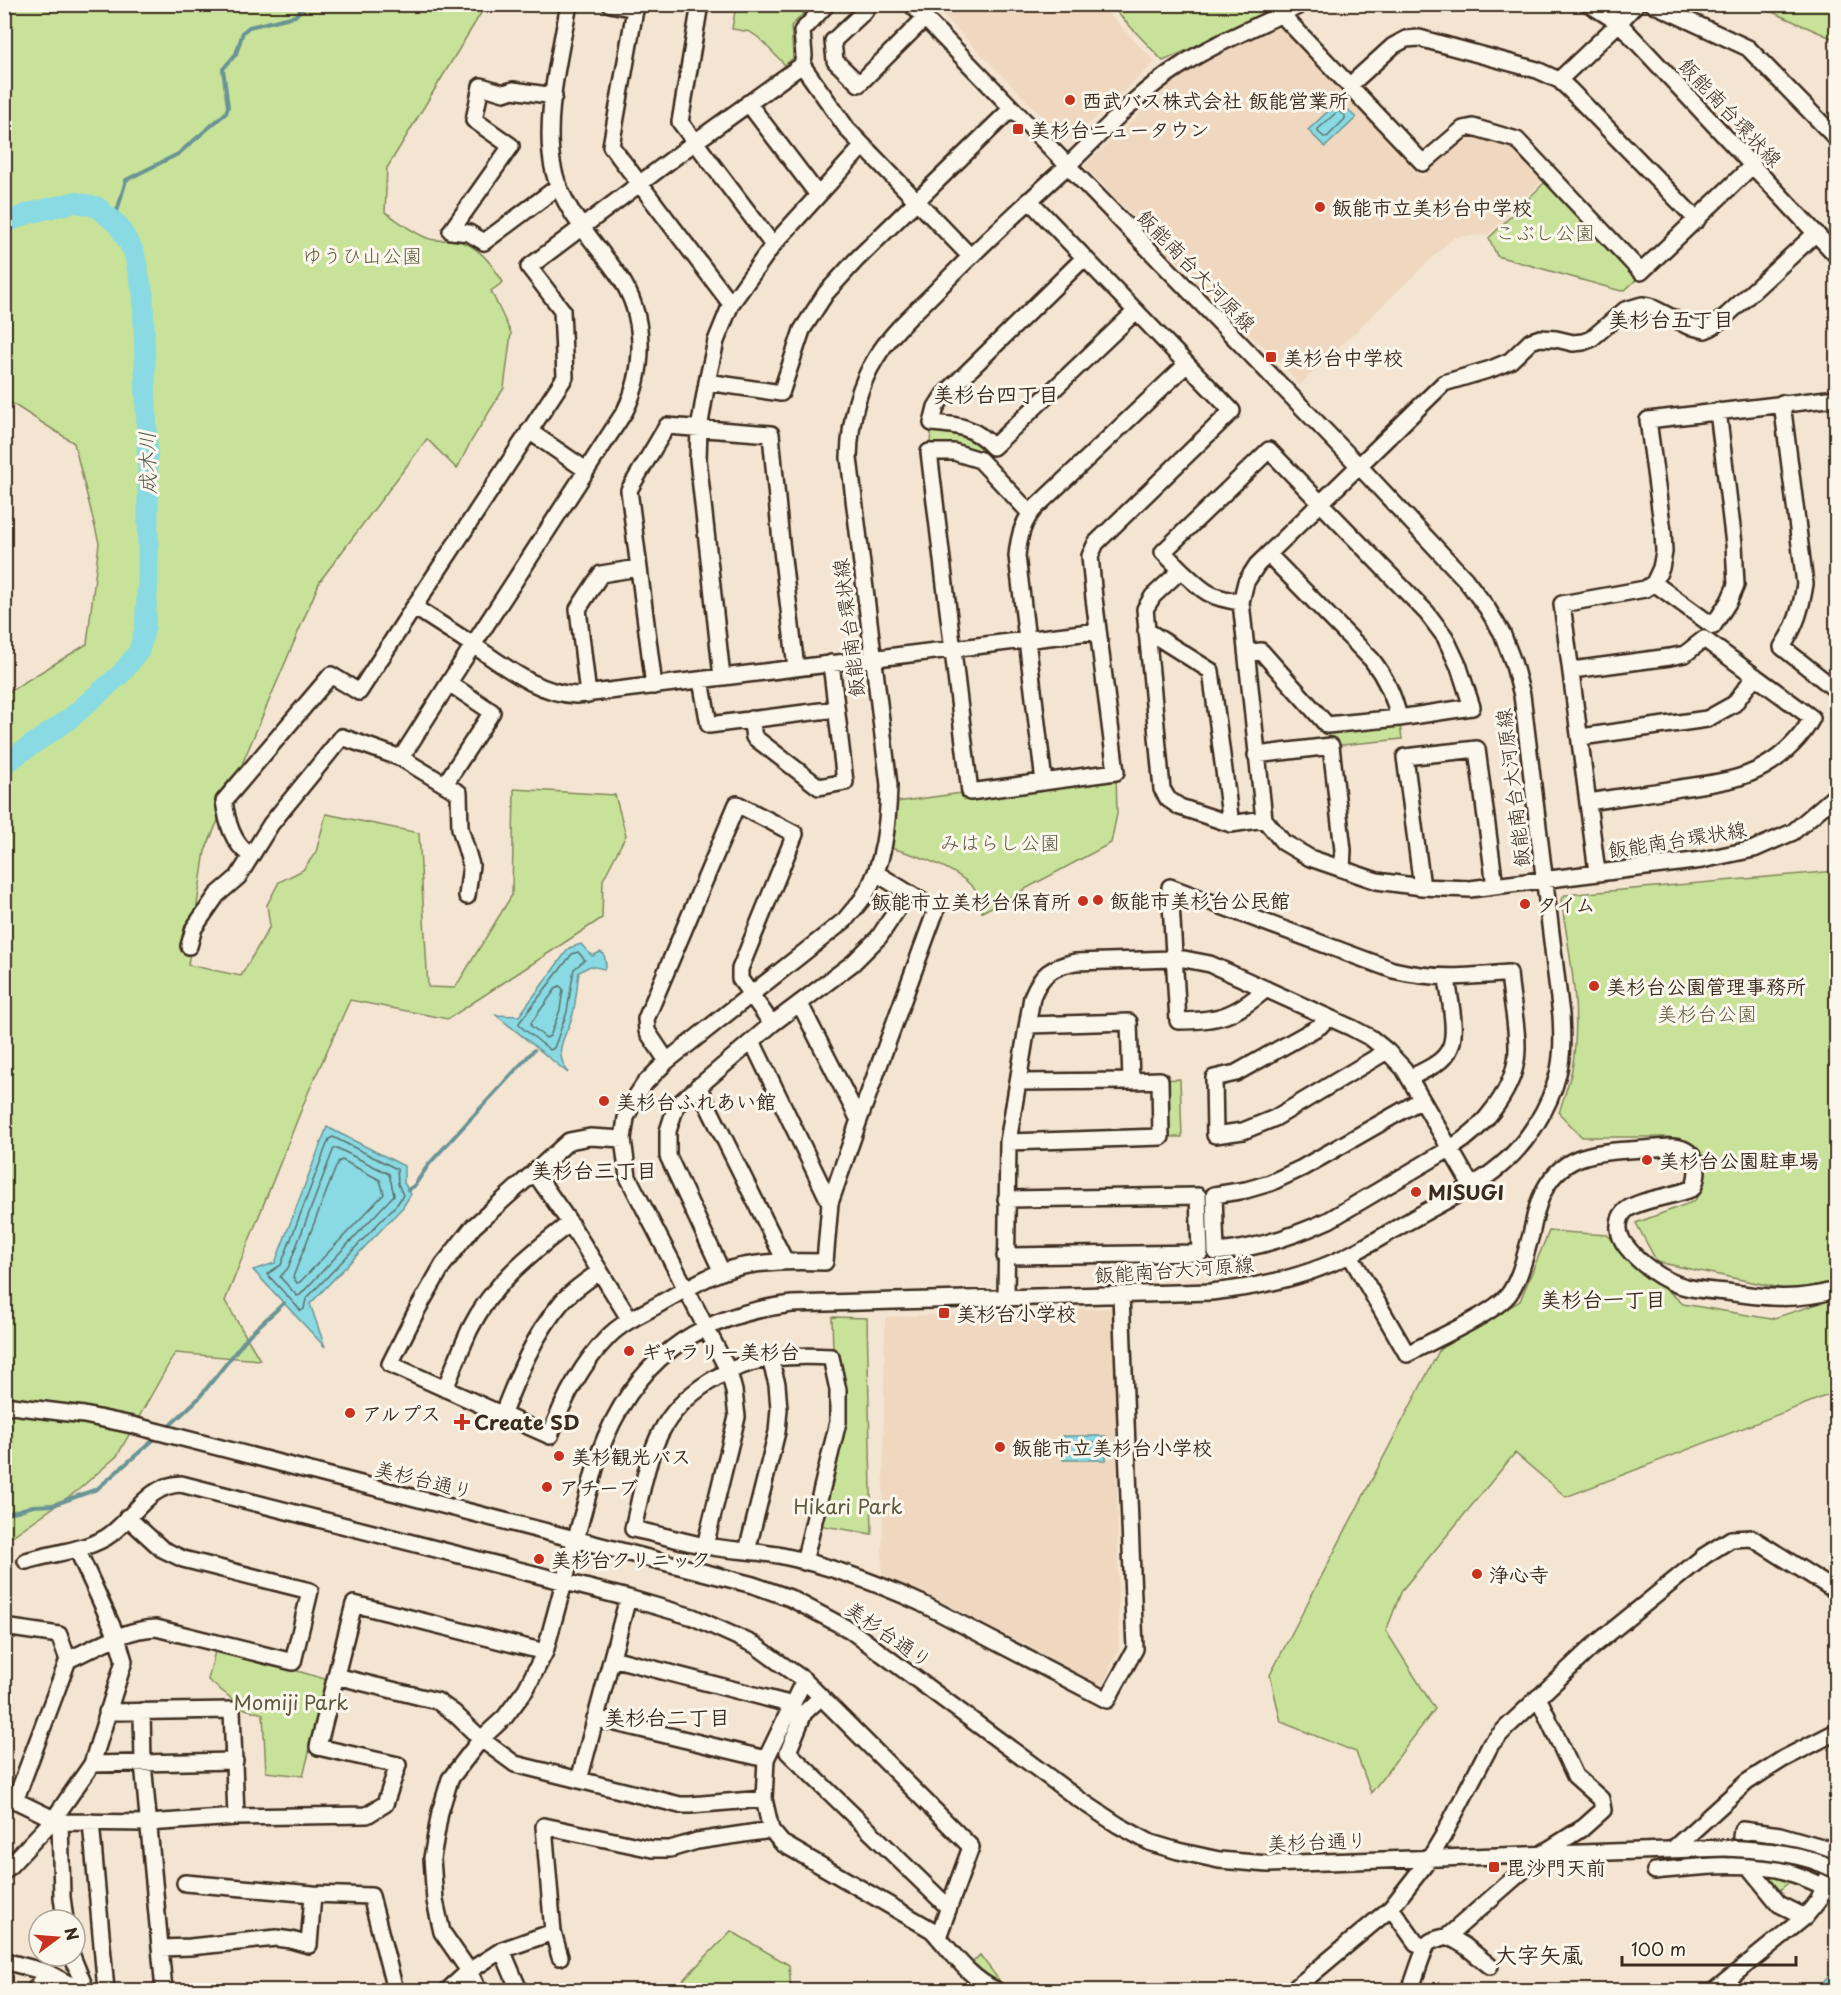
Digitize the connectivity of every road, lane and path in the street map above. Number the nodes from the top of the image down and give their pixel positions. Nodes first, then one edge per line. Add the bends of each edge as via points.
1 (569, 4) edge
2 (610, 4) edge
3 (700, 4) edge
4 (827, 4) edge
5 (859, 4) edge
6 (911, 4) edge
7 (1302, 4) edge
8 (1589, 4) edge
9 (1636, 4) edge
10 (1653, 4) edge
11 (636, 7) edge
12 (1282, 15) junction
13 (924, 19) junction
14 (1619, 23) junction
15 (802, 65) junction
16 (1559, 80) junction
17 (1349, 86) junction
18 (554, 96) junction
19 (748, 103) junction
20 (1011, 109) junction
21 (1836, 138) edge
22 (695, 142) junction
23 (863, 146) junction
24 (1753, 165) junction
25 (1066, 166) junction
26 (641, 183) junction
27 (559, 186) junction
28 (818, 195) junction
29 (1029, 200) junction
30 (916, 202) junction
31 (1696, 220) junction
32 (582, 227) junction
33 (1816, 233) junction
34 (772, 245) junction
35 (1836, 255) edge
36 (970, 256) junction
37 (1084, 258) junction
38 (731, 304) junction
39 (1136, 311) junction
40 (1187, 364) junction
41 (706, 382) junction
42 (1836, 398) edge
43 (1782, 403) junction
44 (1718, 411) junction
45 (699, 429) junction
46 (529, 431) junction
47 (1359, 466) junction
48 (586, 470) junction
49 (1322, 502) junction
50 (1030, 513) junction
51 (1268, 554) junction
52 (638, 568) junction
53 (1181, 570) junction
54 (1654, 583) junction
55 (1240, 602) junction
56 (414, 607) junction
57 (1146, 630) junction
58 (1098, 631) junction
59 (1027, 639) junction
60 (473, 645) junction
61 (954, 648) junction
62 (1247, 653) junction
63 (872, 658) junction
64 (831, 663) junction
65 (796, 668) junction
66 (1572, 670) junction
67 (1755, 676) junction
68 (722, 677) junction
69 (701, 680) junction
70 (449, 683) junction
71 (654, 686) junction
72 (1836, 688) edge
73 (588, 695) junction
74 (836, 709) junction
75 (1399, 718) junction
76 (751, 719) junction
77 (1581, 737) junction
78 (1256, 755) junction
79 (401, 758) junction
80 (1044, 782) junction
81 (446, 784) junction
82 (1836, 795) edge
83 (1589, 802) junction
84 (1264, 819) junction
85 (1231, 824) junction
86 (250, 855) junction
87 (1342, 869) junction
88 (1597, 872) junction
89 (876, 873) junction
90 (1544, 879) junction
91 (1496, 886) junction
92 (1422, 887) junction
93 (908, 893) junction
94 (467, 896) dead end
95 (189, 946) dead end
96 (1174, 959) junction
97 (1447, 978) junction
98 (1266, 988) junction
99 (751, 994) junction
100 (800, 1005) junction
101 (1328, 1017) junction
102 (772, 1024) junction
103 (1028, 1025) junction
104 (752, 1041) junction
105 (1388, 1051) junction
106 (667, 1061) junction
107 (1409, 1078) junction
108 (1131, 1081) junction
109 (1018, 1082) junction
110 (698, 1086) junction
111 (1421, 1100) junction
112 (859, 1120) junction
113 (623, 1139) junction
114 (1008, 1142) junction
115 (1451, 1148) junction
116 (534, 1172) junction
117 (1471, 1185) junction
118 (1006, 1198) junction
119 (830, 1203) junction
120 (570, 1222) junction
121 (1350, 1255) junction
122 (1005, 1256) junction
123 (785, 1261) junction
124 (600, 1271) junction
125 (722, 1272) junction
126 (685, 1290) junction
127 (1836, 1290) edge
128 (1121, 1295) junction
129 (1006, 1297) junction
130 (630, 1320) junction
131 (706, 1327) junction
132 (770, 1359) junction
133 (729, 1372) junction
134 (445, 1389) junction
135 (4, 1405) edge
136 (503, 1413) junction
137 (127, 1518) junction
138 (576, 1539) junction
139 (705, 1546) junction
140 (77, 1549) junction
141 (747, 1551) junction
142 (26, 1561) dead end
143 (804, 1562) junction
144 (564, 1582) junction
145 (1836, 1591) edge
146 (628, 1598) junction
147 (4, 1627) edge
148 (117, 1637) junction
149 (545, 1652) junction
150 (612, 1658) junction
151 (68, 1660) junction
152 (336, 1676) junction
153 (804, 1680) junction
154 (820, 1697) junction
155 (1538, 1697) junction
156 (793, 1705) junction
157 (142, 1711) junction
158 (107, 1712) junction
159 (596, 1718) junction
160 (1836, 1732) edge
161 (481, 1739) junction
162 (766, 1759) junction
163 (235, 1761) junction
164 (143, 1763) junction
165 (92, 1764) junction
166 (579, 1780) junction
167 (10, 1798) edge
168 (764, 1799) junction
169 (236, 1817) junction
170 (56, 1821) junction
171 (91, 1822) junction
172 (148, 1823) junction
173 (771, 1830) junction
174 (1673, 1849) junction
175 (1836, 1851) edge
176 (1544, 1854) junction
177 (1836, 1857) edge
178 (1430, 1858) junction
179 (1742, 1866) junction
180 (1836, 1870) edge
181 (1655, 1871) dead end
182 (4, 1872) edge
183 (185, 1883) dead end
184 (1825, 1887) junction
185 (313, 1894) junction
186 (948, 1907) junction
187 (63, 1908) edge
188 (1391, 1908) junction
189 (1805, 1917) junction
190 (553, 1932) junction
191 (938, 1936) junction
192 (1448, 1936) junction
193 (1425, 1947) junction
194 (161, 1948) junction
195 (502, 1950) junction
196 (560, 1957) dead end
197 (4, 1961) edge
198 (1490, 1965) dead end
199 (77, 1968) edge
200 (470, 1971) junction
201 (46, 1972) junction
202 (35, 1990) edge
203 (80, 1990) edge
204 (86, 1990) edge
205 (106, 1990) edge
206 (164, 1990) edge
207 (395, 1990) edge
208 (447, 1990) edge
209 (478, 1990) edge
210 (519, 1990) edge
211 (996, 1990) edge
212 (1293, 1990) edge
213 (1410, 1990) edge
214 (1715, 1990) edge

1 - 18 street
2 - 11 street
3 - 22 street via 680,122
4 - 15 street via 802,31
5 - 13 street via 865,11 833,41 835,61 859,84
6 - 13 street, 飯能南台大河原線
7 - 12 street, 飯能南台環状線
8 - 14 street, 飯能南台環状線
9 - 14 street
10 - 21 street via 1748,48
11 - 26 street via 611,146
12 - 17 street
12 - 25 street, 飯能南台環状線 via 1200,54 1158,81
13 - 20 street, 飯能南台大河原線
14 - 16 street
14 - 24 street, 飯能南台環状線
15 - 19 street
15 - 23 street
16 - 17 street via 1537,70 1419,38 1393,46
16 - 31 street
17 - 31 street via 1423,163 1463,129 1473,127 1517,140 1641,272
18 - 27 street via 551,157
18 - 27 street via 513,90 504,93 481,86 474,120 511,146 451,231 469,233 484,242
19 - 22 street
19 - 28 street
20 - 25 street, 飯能南台大河原線
20 - 30 street
22 - 26 street
22 - 34 street
23 - 28 street
23 - 30 street
24 - 31 street
24 - 33 street, 飯能南台環状線
25 - 29 street, 飯能南台環状線
25 - 47 street, 飯能南台大河原線
26 - 32 street
26 - 38 street
27 - 32 street
28 - 34 street
29 - 36 street, 飯能南台環状線
29 - 37 street
30 - 36 street
30 - 41 street via 826,293 802,330 781,393
32 - 46 street via 529,267 562,310 565,377
32 - 48 street via 630,297 640,348 630,400
33 - 35 street, 飯能南台環状線
33 - 47 street via 1712,327 1705,330 1688,326 1642,305 1625,309 1592,339 1583,342 1540,338 1531,341 1509,361 1444,383
34 - 38 street
36 - 63 street, 飯能南台環状線 via 891,336 863,384 854,414 849,458
37 - 39 street
37 - 39 street via 943,396 933,423 973,430 993,447
38 - 41 street
39 - 40 street
40 - 50 street
40 - 58 street via 1232,411 1096,543 1090,556
41 - 45 street
42 - 43 street
43 - 44 street
43 - 72 street via 1805,584 1801,609 1782,647
44 - 54 street via 1648,420 1663,531 1663,560
44 - 54 street via 1736,585 1713,626
45 - 52 street via 667,426 629,490
45 - 65 street via 771,434
45 - 68 street via 698,459
46 - 48 street
46 - 56 street
47 - 49 street
47 - 90 street, 飯能南台大河原線 via 1465,579 1502,633 1522,696
48 - 60 street
49 - 51 street
49 - 53 street via 1269,450 1163,552
49 - 75 street via 1427,613 1460,667 1472,707
50 - 59 street via 1018,539 1017,556
50 - 61 street via 980,460 954,452 929,452
51 - 55 street via 1246,582
51 - 75 street via 1372,660 1392,691
52 - 71 street
52 - 73 street via 601,574 578,609
53 - 55 street via 1211,596
53 - 57 street via 1145,609
54 - 66 street via 1645,589 1562,604
55 - 62 street
56 - 60 street
56 - 86 street via 359,692 331,675 224,801 228,823 241,849
57 - 85 street via 1211,671
57 - 85 street via 1162,789 1180,807
58 - 59 street
58 - 80 street via 1116,772
59 - 61 street
59 - 80 street
60 - 70 street
60 - 73 street via 540,688
61 - 63 street
61 - 80 street via 970,792
62 - 75 street via 1261,651 1327,725
62 - 78 street
63 - 64 street
63 - 89 street, 飯能南台環状線 via 889,785 888,816
64 - 65 street
64 - 74 street
65 - 68 street
66 - 67 street via 1685,654 1704,639
66 - 77 street
67 - 77 street via 1734,704 1707,719
67 - 83 street via 1812,718 1802,735 1779,756 1763,767 1727,780
68 - 69 street
69 - 71 street
69 - 76 street via 709,725
70 - 79 street
70 - 81 street via 492,711
71 - 73 street
74 - 76 street
74 - 76 street via 845,782 819,787 754,737
77 - 83 street
78 - 84 street
78 - 87 street via 1331,746
79 - 81 street
79 - 86 street via 342,737
81 - 94 street via 459,793 460,828 471,865
82 - 88 street, 飯能南台環状線 via 1793,832 1754,849 1702,860
83 - 88 street
84 - 85 street
84 - 87 street, 飯能南台環状線 via 1283,842 1310,858
86 - 95 street via 238,877 217,895 194,928
87 - 92 street, 飯能南台環状線 via 1377,881
88 - 90 street, 飯能南台環状線
89 - 93 street
89 - 99 street, 飯能南台環状線 via 845,920
90 - 91 street, 飯能南台環状線
90 - 117 street, 飯能南台大河原線 via 1561,1015 1558,1075 1538,1121 1520,1145 1501,1165
91 - 92 street, 飯能南台環状線
91 - 92 street via 1477,749 1405,757
93 - 100 street via 879,937
93 - 112 street via 936,910
96 - 97 street via 1170,887 1393,970
96 - 98 street via 1210,964
96 - 98 street via 1178,1020 1225,1017
96 - 103 street via 1060,965 1048,972 1035,989
97 - 107 street via 1453,1033 1450,1048 1430,1068
97 - 115 street via 1509,973 1517,1049 1500,1102 1479,1127
98 - 101 street
99 - 102 street
99 - 106 street, 飯能南台環状線
99 - 106 street via 740,979 740,969 795,834 737,804 646,1019 647,1031
100 - 102 street
100 - 112 street
101 - 105 street
101 - 105 street via 1320,1026 1236,1073 1214,1078 1215,1136 1243,1131 1275,1118
102 - 104 street
103 - 108 street via 1129,1022
103 - 109 street
104 - 110 street
104 - 119 street
105 - 107 street
106 - 113 street, 飯能南台環状線 via 635,1098 626,1118
107 - 111 street
108 - 109 street
108 - 114 street via 1160,1080 1161,1137
109 - 114 street
110 - 123 street
110 - 125 street via 676,1106 668,1131 668,1156
111 - 115 street
111 - 115 street via 1270,1184 1214,1195 1216,1252 1271,1243 1309,1229
112 - 119 street
113 - 116 street via 590,1137 569,1142
113 - 126 street, 飯能南台環状線 via 628,1177
114 - 118 street
115 - 117 street
116 - 120 street
116 - 134 street via 473,1227 443,1265 390,1364
117 - 121 street, 飯能南台大河原線
118 - 122 street
118 - 122 street via 1198,1196 1200,1253
119 - 123 street via 825,1262
120 - 124 street
120 - 134 street via 524,1258 494,1292 471,1328
121 - 127 street via 1407,1354 1495,1307 1508,1296 1523,1265 1541,1196 1572,1161 1602,1152 1672,1147 1685,1149 1691,1155 1698,1167 1696,1181 1693,1188 1683,1193 1634,1204 1624,1212 1618,1224 1622,1241 1633,1256 1684,1287 1773,1299
121 - 128 street, 飯能南台大河原線 via 1303,1274 1245,1288
122 - 129 street
123 - 125 street
124 - 130 street
124 - 136 street via 562,1301 538,1336
125 - 126 street
126 - 130 street
126 - 131 street, 飯能南台環状線
128 - 129 street, 飯能南台大河原線
128 - 143 street via 1135,1649 1107,1700 892,1590
129 - 131 street, 飯能南台大河原線 via 792,1304 745,1312
130 - 136 street via 608,1337 580,1371 562,1402 550,1436
131 - 133 street, 飯能南台環状線
131 - 138 street, 飯能南台大河原線 via 646,1372 622,1404 599,1454
132 - 133 street
132 - 141 street via 777,1384 777,1432
132 - 143 street via 831,1357 838,1390 838,1422
133 - 139 street, 飯能南台環状線 via 737,1417
133 - 139 street via 699,1388 675,1409 660,1433 633,1529
134 - 136 street
135 - 138 street, 美杉台通り via 132,1425
137 - 140 street via 111,1535
137 - 144 street via 163,1486 182,1484
137 - 148 street via 162,1549 183,1559 310,1591 293,1662 156,1628
138 - 144 street, 飯能南台大河原線
138 - 178 street, 美杉台通り via 753,1585 816,1611 850,1630 1077,1798 1152,1843 1198,1857 1245,1863
139 - 141 street
140 - 142 street
140 - 148 street
141 - 143 street
144 - 146 street
144 - 149 street, 飯能南台大河原線
145 - 155 street via 1752,1538 1731,1539 1704,1556 1602,1639
146 - 150 street
146 - 153 street via 693,1617 755,1645
147 - 151 street via 59,1635
148 - 151 street
148 - 158 street via 124,1661
149 - 152 street via 354,1604
149 - 161 street, 飯能南台大河原線 via 526,1689 505,1717
150 - 156 street
150 - 159 street
151 - 167 street
152 - 161 street via 437,1701
152 - 169 street via 318,1747 398,1765 385,1804 367,1815
153 - 154 street
153 - 156 street
154 - 186 street via 971,1847
154 - 186 street via 804,1713 788,1752
155 - 176 street via 1575,1776 1601,1799 1603,1810
155 - 178 street via 1491,1744
156 - 162 street
157 - 158 street
157 - 163 street via 232,1710
157 - 164 street
158 - 165 street
159 - 162 street
159 - 166 street
160 - 174 street via 1747,1782
161 - 166 street via 515,1764
161 - 200 street, 飯能南台大河原線 via 450,1779 432,1858 442,1932
162 - 168 street
163 - 164 street
163 - 169 street
164 - 165 street
164 - 172 street
165 - 170 street
166 - 168 street via 680,1805
167 - 170 street
168 - 173 street
169 - 172 street
170 - 171 street
170 - 182 street
170 - 187 street
171 - 172 street
171 - 205 street
172 - 194 street
173 - 190 street via 652,1849 544,1826
173 - 191 street via 782,1843
174 - 176 street, 美杉台通り
174 - 180 street, 美杉台通り, bridge via 1767,1850 1797,1855
175 - 179 street via 1780,1835 1742,1830
176 - 178 street, 美杉台通り
176 - 192 street
177 - 184 street
178 - 188 street
179 - 181 street
179 - 184 street via 1777,1869
179 - 189 street via 1779,1904
183 - 185 street
184 - 189 street
185 - 194 street via 309,1945 276,1938
185 - 207 street via 371,1896
186 - 191 street
188 - 193 street via 1416,1943
188 - 212 street
189 - 214 street
190 - 195 street
190 - 196 street
191 - 211 street via 948,1951
192 - 193 street
192 - 198 street
193 - 213 street
194 - 206 street
195 - 200 street
195 - 210 street
197 - 201 street
199 - 204 street
200 - 208 street
200 - 209 street, 飯能南台大河原線
201 - 202 street
201 - 203 street

